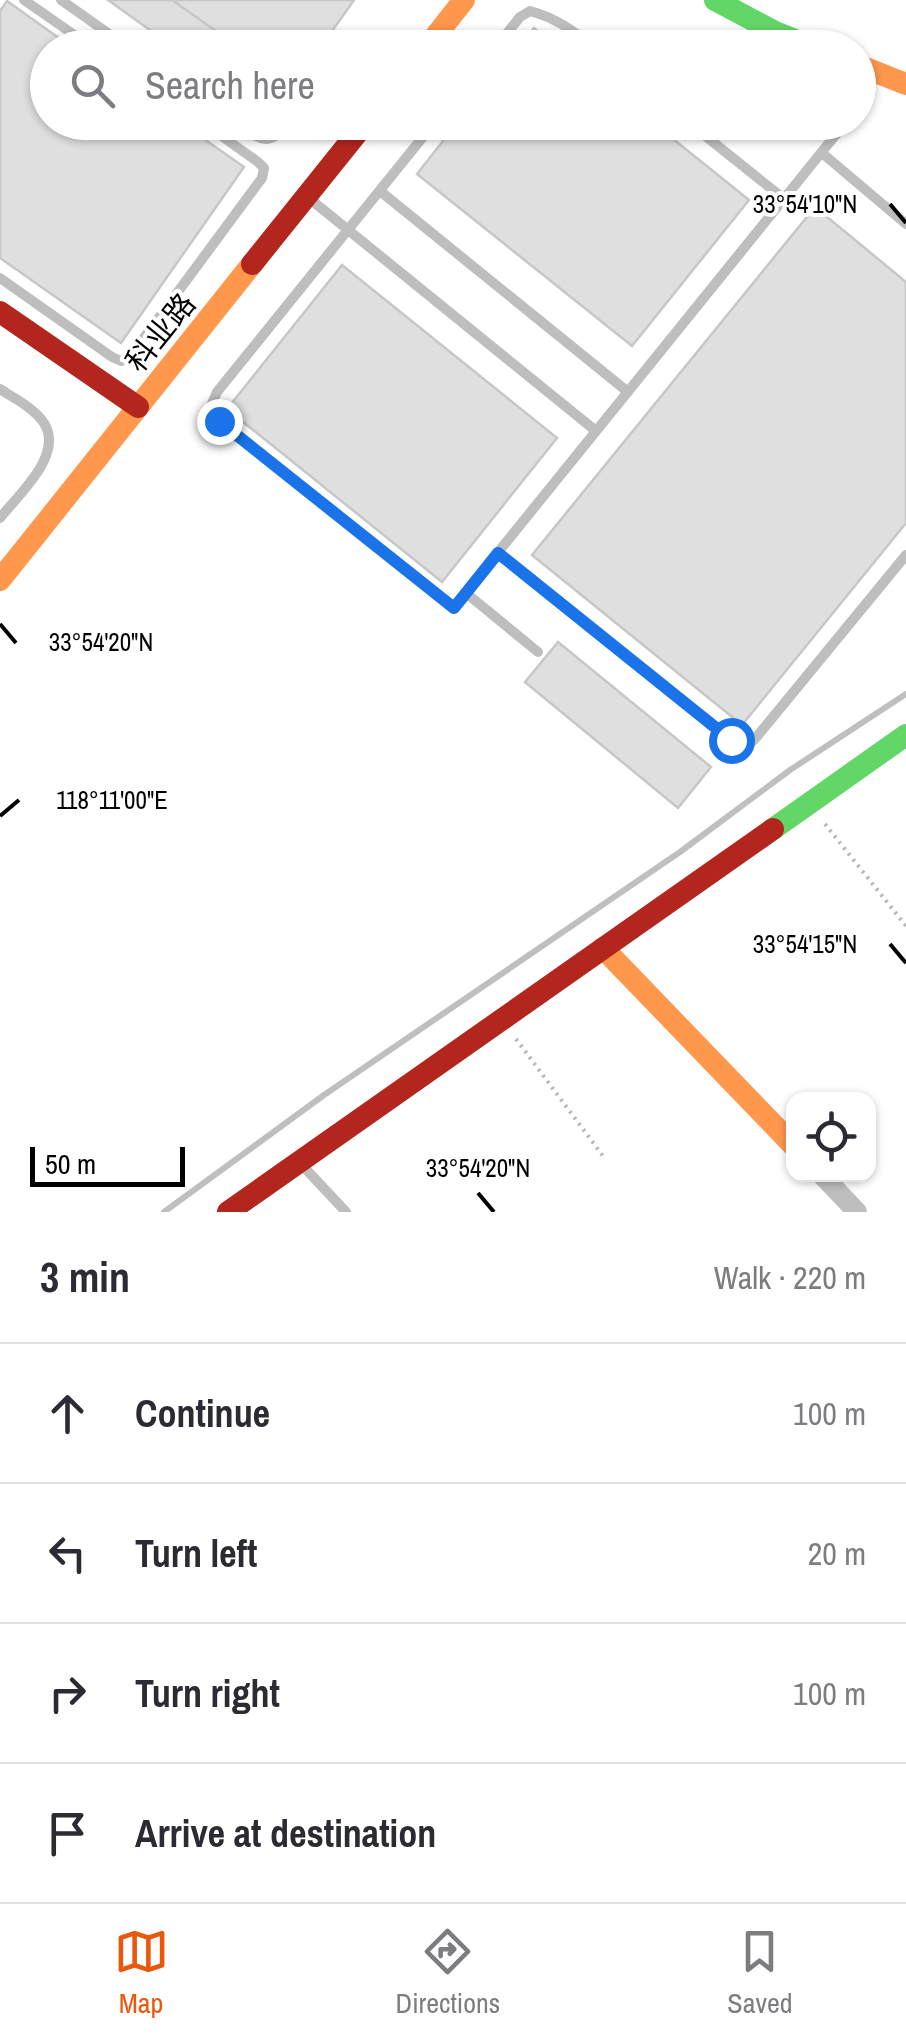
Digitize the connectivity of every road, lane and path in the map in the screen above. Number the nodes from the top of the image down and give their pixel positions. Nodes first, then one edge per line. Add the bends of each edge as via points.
1 (24, 0) edge
2 (61, 0) edge
3 (464, 0) edge
4 (715, 0) edge
5 (67, 30) edge
6 (104, 30) edge
7 (440, 30) edge
8 (510, 30) edge
9 (573, 30) edge
10 (783, 30) edge
11 (876, 72) edge
12 (906, 84) edge
13 (227, 140) edge
14 (352, 140) edge
15 (420, 140) edge
16 (710, 140) edge
17 (832, 140) edge
18 (822, 154) junction
19 (380, 190) junction
20 (306, 197) junction
21 (784, 200) junction
22 (906, 224) edge
23 (348, 230) junction
24 (0, 278) edge
25 (0, 312) edge
26 (0, 389) edge
27 (628, 392) junction
28 (138, 407) junction
29 (596, 432) junction
30 (0, 518) edge
31 (498, 553) junction
32 (906, 555) edge
33 (0, 580) edge
34 (466, 593) junction
35 (538, 652) dead end
36 (906, 735) edge
37 (808, 804) junction
38 (906, 926) edge
39 (603, 948) junction
40 (502, 1020) junction
41 (786, 1138) edge
42 (603, 1156) dead end
43 (299, 1162) junction
44 (829, 1182) edge
45 (228, 1212) edge
46 (346, 1212) edge
47 (858, 1212) edge

1 - 5 lane
2 - 6 lane
3 - 7 street
4 - 10 street
8 - 9 lane via 530,11
11 - 12 street
13 - 24 lane via 264,168 262,178 129,358 112,357
14 - 20 street, 科业路
15 - 19 lane
16 - 21 lane
17 - 18 lane
18 - 21 lane
18 - 22 lane
19 - 23 lane
19 - 27 lane
20 - 23 lane
20 - 28 street, 科业路
21 - 27 lane
23 - 29 lane
23 - 34 lane via 211,406 219,421 454,608
25 - 28 street
26 - 30 lane via 35,413 51,439 48,456
27 - 29 lane
28 - 33 street, 科业路
29 - 31 lane
31 - 32 lane via 743,747
31 - 34 lane
34 - 35 lane
36 - 37 street
37 - 38 path
37 - 39 street
39 - 40 street
39 - 41 street
40 - 42 path
40 - 43 street
43 - 45 street
43 - 46 lane
44 - 47 street

